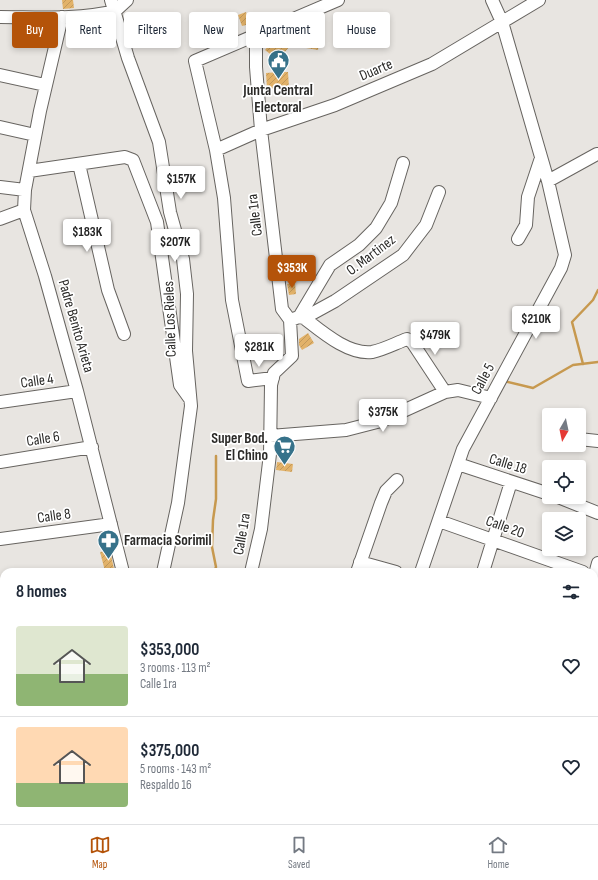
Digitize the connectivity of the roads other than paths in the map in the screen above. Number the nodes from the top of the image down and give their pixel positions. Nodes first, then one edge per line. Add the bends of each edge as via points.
1 (127, 0) edge
2 (338, 0) edge
3 (492, 0) edge
4 (540, 0) edge
5 (113, 6) edge
6 (309, 12) edge
7 (0, 17) edge
8 (62, 17) junction
9 (502, 22) junction
10 (246, 38) edge
11 (256, 48) edge
12 (0, 75) edge
13 (45, 85) junction
14 (0, 128) edge
15 (261, 130) junction
16 (35, 135) junction
17 (216, 150) junction
18 (597, 154) edge
19 (541, 158) junction
20 (403, 163) dead end
21 (79, 164) junction
22 (29, 171) junction
23 (548, 180) junction
24 (0, 187) edge
25 (25, 190) junction
26 (439, 192) dead end
27 (24, 210) junction
28 (0, 219) edge
29 (518, 239) dead end
30 (298, 318) junction
31 (124, 334) dead end
32 (273, 378) junction
33 (78, 391) junction
34 (444, 392) junction
35 (491, 398) junction
36 (190, 399) junction
37 (0, 402) edge
38 (270, 436) junction
39 (586, 439) edge
40 (598, 441) edge
41 (92, 447) junction
42 (0, 462) edge
43 (458, 464) junction
44 (397, 480) dead end
45 (511, 482) junction
46 (542, 492) edge
47 (576, 504) edge
48 (598, 513) edge
49 (439, 521) junction
50 (112, 524) junction
51 (0, 539) edge
52 (492, 539) junction
53 (359, 567) edge
54 (122, 568) edge
55 (164, 568) edge
56 (252, 568) edge
57 (422, 568) edge
58 (484, 568) edge
59 (572, 568) edge

1 - 5 street
2 - 6 street
3 - 9 street, Calle 5
4 - 9 street, Duarte
5 - 8 street via 98,15
5 - 36 street, Calle Los Rieles via 128,58 159,142 170,212 184,259
7 - 8 street
8 - 13 street, Padre Benito Arieta
9 - 15 street, Duarte via 432,64 335,105
9 - 19 street, Calle 5
10 - 17 street via 195,61
11 - 15 street, Calle 1ra
12 - 13 street
13 - 16 street, Padre Benito Arieta
14 - 16 street
15 - 17 street, Duarte
15 - 30 street, Calle 1ra via 282,309
16 - 22 street, Padre Benito Arieta
17 - 32 street via 224,198 232,300 248,381
18 - 23 street
19 - 23 street, Calle 5
19 - 29 street via 528,197 526,225
20 - 30 street via 391,204 376,228 359,245 330,265
21 - 22 street
21 - 31 street via 108,290
21 - 36 street via 125,156 133,160 157,222 180,385
22 - 25 street, Padre Benito Arieta
23 - 35 street, Calle 5 via 564,255 561,268
24 - 25 street
25 - 27 street, Padre Benito Arieta
26 - 30 street, O. Martinez via 426,225 403,255 335,301
27 - 28 street
27 - 33 street, Padre Benito Arieta
30 - 32 street, Calle 1ra via 292,356 274,373
30 - 34 street via 333,340 357,350 372,352 407,339 412,342
32 - 38 street, Calle 1ra
33 - 37 street, Calle 4
33 - 41 street, Padre Benito Arieta
34 - 35 street via 458,390
34 - 38 street via 381,421 346,430
35 - 43 street, Calle 5 via 463,449
36 - 55 street, Calle Los Rieles via 178,503
38 - 56 street, Calle 1ra via 261,529
39 - 40 street
41 - 42 street, Calle 6
41 - 50 street, Padre Benito Arieta
43 - 45 street, Calle 18
43 - 49 street, Calle 5
44 - 53 street via 386,491 381,502
45 - 46 street, Calle 18
45 - 52 street
47 - 48 street
49 - 52 street, Calle 20
49 - 57 street, Calle 5
50 - 51 street, Calle 8
50 - 54 street, Padre Benito Arieta
52 - 58 street
52 - 59 street, Calle 20

